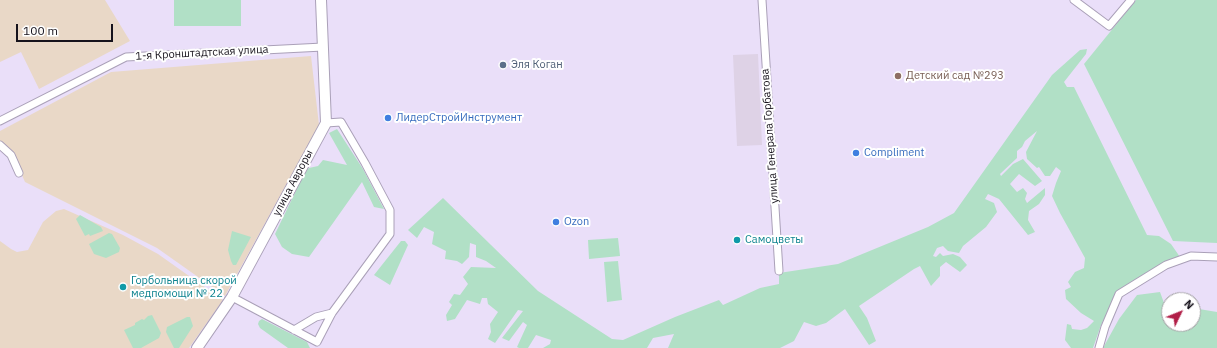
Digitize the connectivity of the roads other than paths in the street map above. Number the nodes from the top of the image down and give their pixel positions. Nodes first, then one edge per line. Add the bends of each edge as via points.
1 (321, 0) edge
2 (762, 0) edge
3 (1074, 0) edge
4 (1131, 0) edge
5 (323, 47) junction
6 (0, 121) edge
7 (326, 123) junction
8 (0, 145) edge
9 (19, 174) dead end
10 (1217, 257) edge
11 (779, 271) dead end
12 (232, 297) junction
13 (332, 314) junction
14 (294, 330) junction
15 (197, 348) edge
16 (1099, 348) edge

1 - 5 street
2 - 11 street, улица Генерала Горбатова
3 - 4 street via 1109,26
5 - 6 street, 1-я Кронштадтская улица via 126,57
5 - 7 street
7 - 12 street, улица Авроры
7 - 13 street via 341,122 390,210 390,234
8 - 9 street via 11,155
10 - 16 street via 1191,256 1166,265 1119,294
12 - 14 street
12 - 15 street, улица Авроры
13 - 14 street via 316,316
13 - 14 street via 317,342

